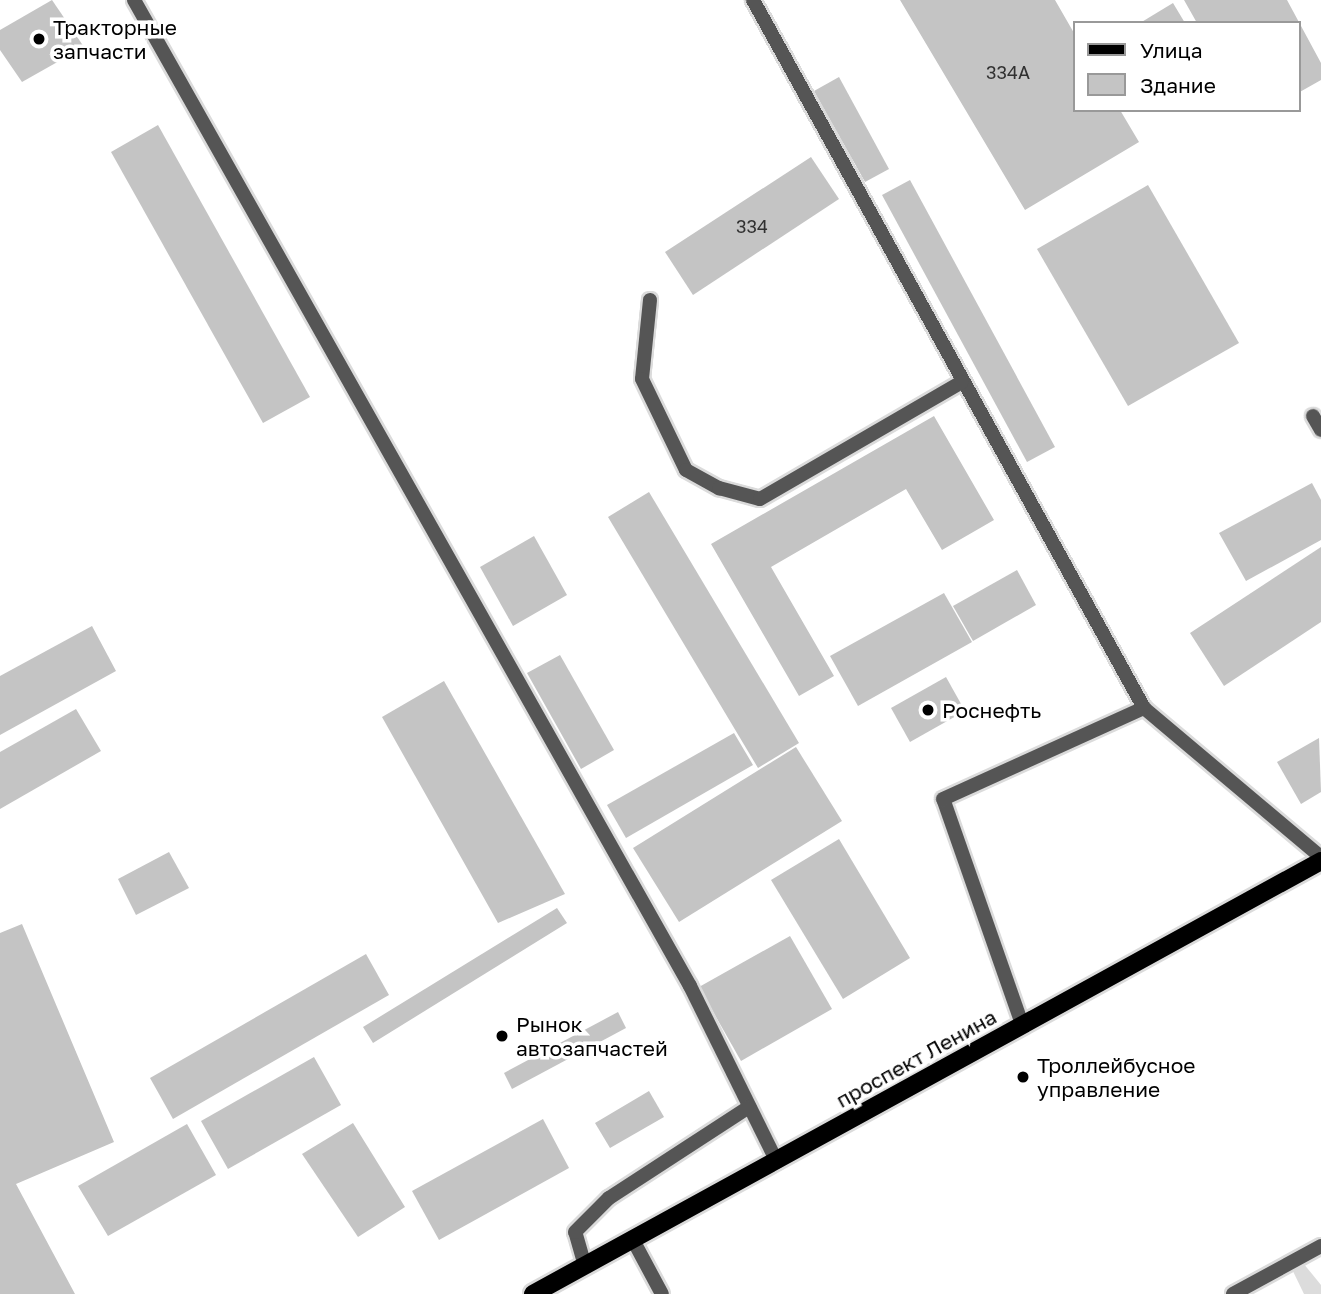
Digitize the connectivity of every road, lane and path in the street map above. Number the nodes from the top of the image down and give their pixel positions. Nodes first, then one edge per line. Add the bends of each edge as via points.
1 (134, 0) edge
2 (754, 0) edge
3 (650, 300) dead end
4 (962, 382) junction
5 (1313, 416) dead end
6 (1321, 430) edge
7 (1144, 708) junction
8 (1321, 859) edge
9 (1022, 1024) junction
10 (750, 1107) junction
11 (777, 1162) junction
12 (633, 1240) junction
13 (1321, 1246) edge
14 (585, 1266) junction
15 (533, 1294) edge
16 (662, 1294) edge
17 (1233, 1294) edge

1 - 10 lane via 683,974
2 - 4 lane
3 - 4 lane via 642,379 686,470 719,488 760,499
4 - 7 lane
5 - 6 lane
7 - 8 lane
7 - 9 lane via 943,799
8 - 9 main road, проспект Ленина
9 - 11 main road, проспект Ленина
10 - 11 lane
10 - 14 lane via 609,1198 575,1232
11 - 12 main road, проспект Ленина
12 - 14 main road, проспект Ленина
12 - 16 lane
13 - 17 lane
14 - 15 main road, проспект Ленина

